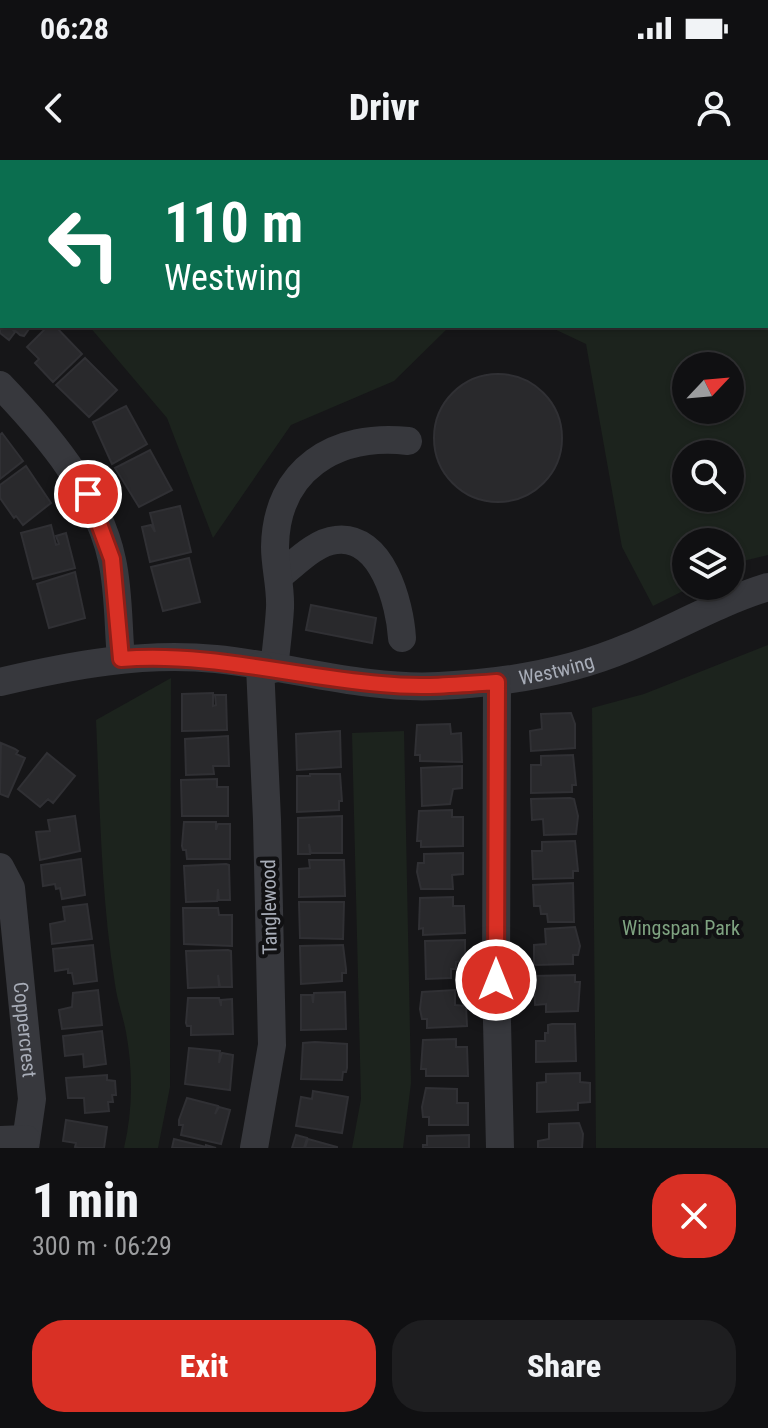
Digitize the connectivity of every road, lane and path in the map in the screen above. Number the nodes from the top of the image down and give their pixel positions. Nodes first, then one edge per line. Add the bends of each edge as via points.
1 (0, 385) edge
2 (408, 441) dead end
3 (279, 576) junction
4 (768, 587) edge
5 (402, 638) dead end
6 (121, 659) junction
7 (267, 667) junction
8 (0, 682) edge
9 (497, 682) junction
10 (0, 867) edge
11 (17, 1142) edge
12 (254, 1148) edge
13 (500, 1148) edge

1 - 6 street via 36,422 88,494 112,559
2 - 3 street, Tanglewood via 366,440 339,447 304,470 277,526
3 - 5 street via 335,539 366,548 396,599
3 - 7 street, Tanglewood via 280,609
4 - 9 street, Westwing via 626,648 547,674
6 - 7 street, Westwing via 217,659
6 - 8 street, Westwing
7 - 9 street, Westwing via 381,684
7 - 12 street, Tanglewood via 272,1045
9 - 13 street
10 - 11 street, Coppercrest via 11,888 32,1099

